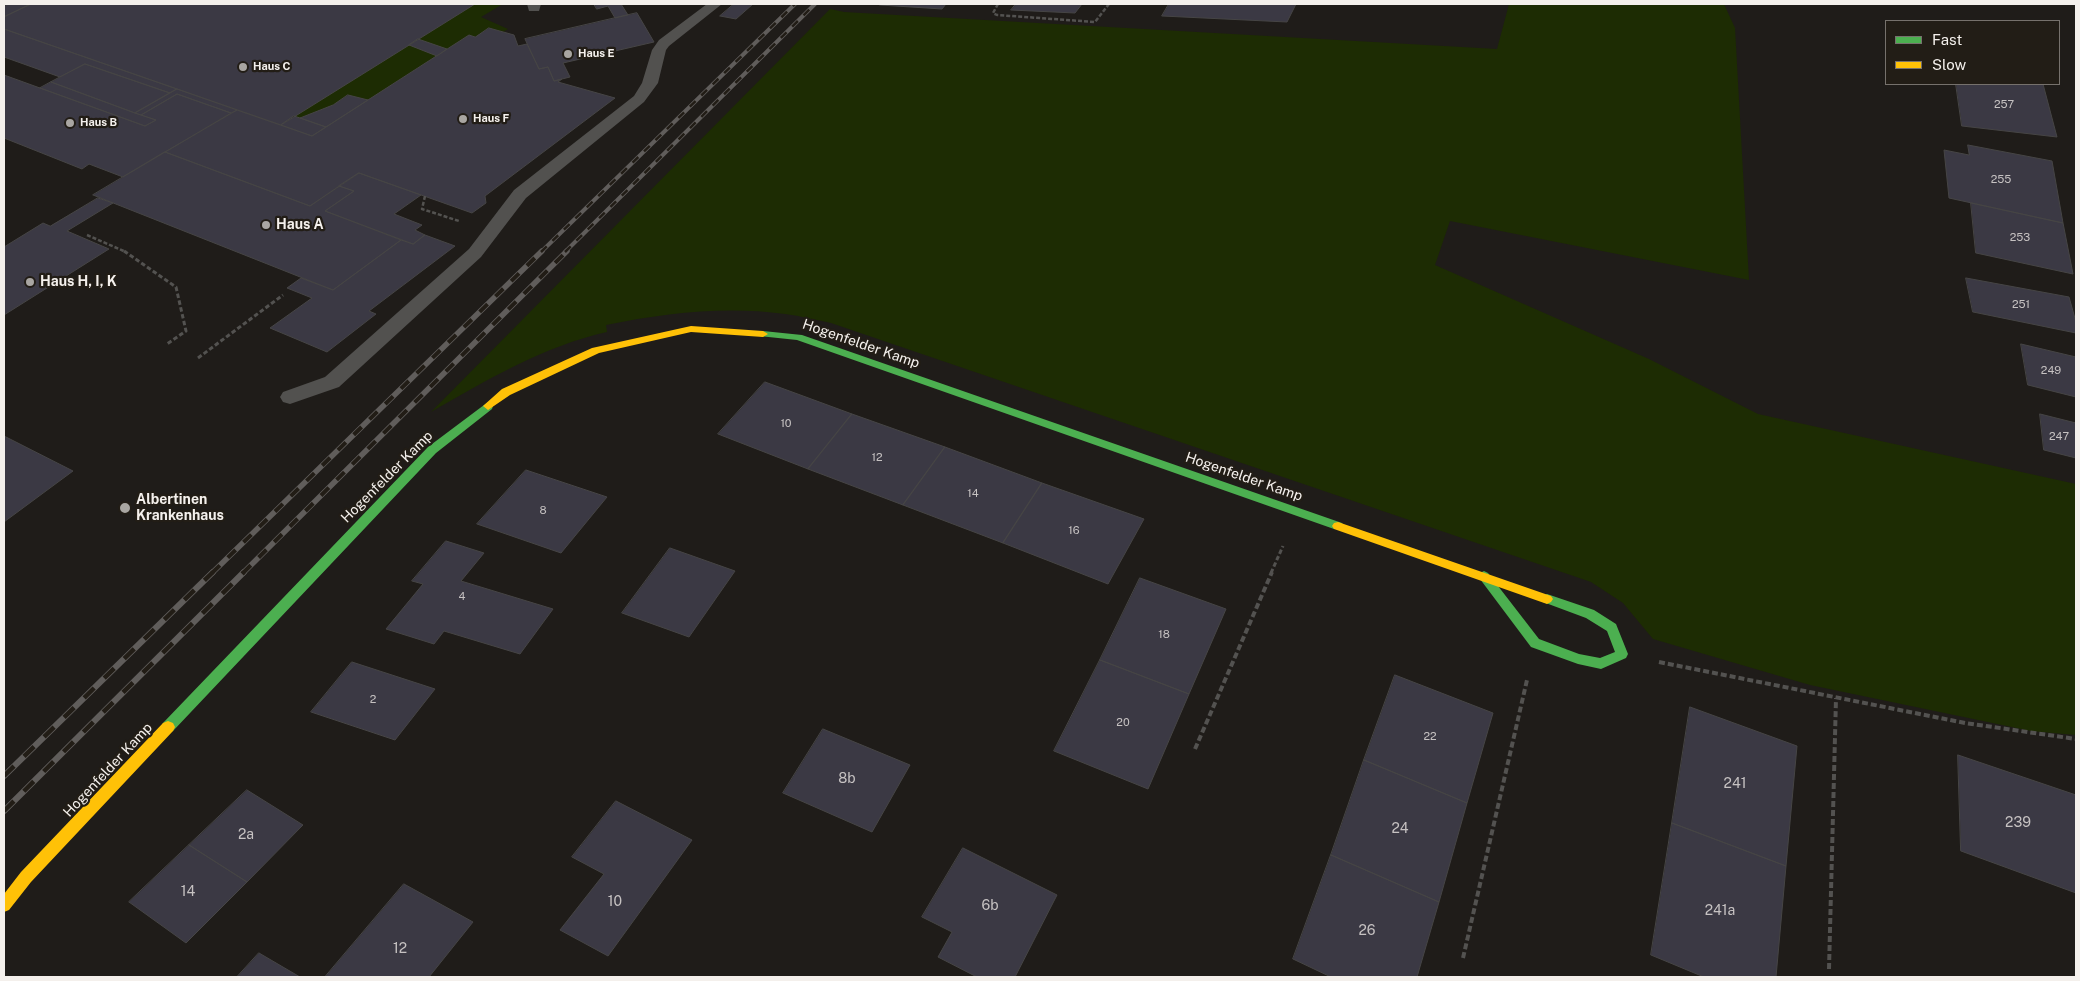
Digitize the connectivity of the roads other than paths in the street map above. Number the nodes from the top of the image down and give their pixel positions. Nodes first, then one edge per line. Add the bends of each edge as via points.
1 (715, 4) edge
2 (290, 397) dead end
3 (1484, 576) junction
4 (4, 905) edge

1 - 2 lane via 664,43 650,83 639,99 520,194 475,254 332,382
3 - 3 street, Hogenfelder Kamp via 1590,614 1612,628 1622,654 1601,664 1535,644
3 - 4 street, Hogenfelder Kamp via 798,337 691,329 596,350 506,392 432,450 26,877

